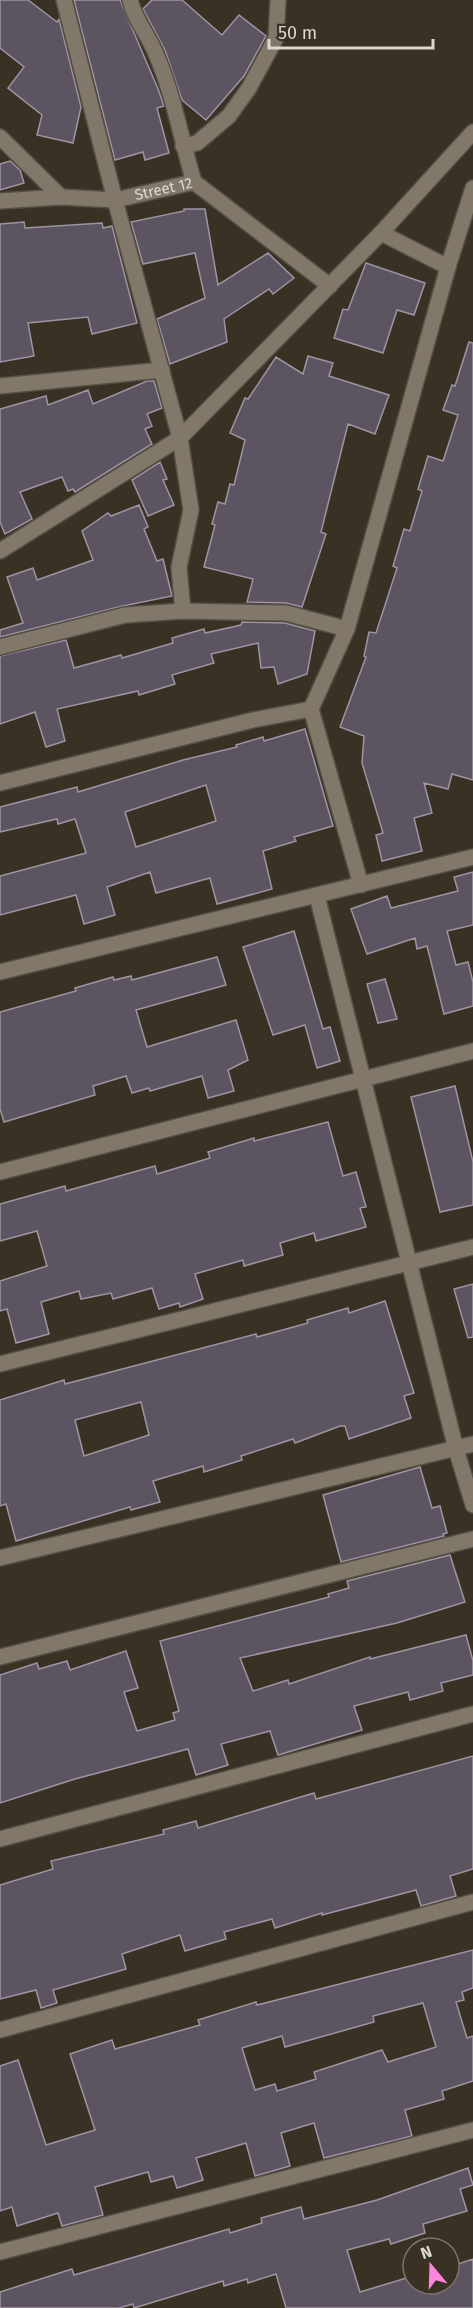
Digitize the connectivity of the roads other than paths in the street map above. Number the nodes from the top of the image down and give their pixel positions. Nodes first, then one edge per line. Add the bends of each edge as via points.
1 (64, 0) edge
2 (130, 0) edge
3 (278, 0) edge
4 (473, 132) edge
5 (0, 137) edge
6 (183, 146) junction
7 (194, 182) junction
8 (473, 188) edge
9 (61, 197) junction
10 (115, 200) junction
11 (0, 201) edge
12 (381, 233) junction
13 (448, 267) junction
14 (330, 286) junction
15 (162, 370) junction
16 (0, 386) edge
17 (180, 438) junction
18 (0, 551) edge
19 (183, 611) junction
20 (347, 629) junction
21 (0, 647) edge
22 (311, 709) junction
23 (0, 783) edge
24 (471, 853) edge
25 (361, 885) junction
26 (317, 896) junction
27 (0, 972) edge
28 (473, 1051) edge
29 (362, 1081) junction
30 (0, 1172) edge
31 (473, 1247) edge
32 (411, 1264) junction
33 (0, 1364) edge
34 (473, 1444) edge
35 (456, 1449) junction
36 (473, 1505) edge
37 (473, 1539) edge
38 (0, 1558) edge
39 (0, 1657) edge
40 (473, 1714) edge
41 (0, 1839) edge
42 (473, 1902) edge
43 (0, 2030) edge
44 (473, 2130) edge
45 (0, 2252) edge

1 - 10 street
2 - 6 street via 178,114
3 - 6 street via 276,38 249,88 229,116 197,143
4 - 12 street
5 - 9 street
6 - 7 street
7 - 10 street, Street 12
7 - 14 street, Street 12
8 - 13 street
9 - 10 street, Street 12
9 - 11 street, Street 12
10 - 15 street
12 - 13 street
12 - 14 street
13 - 20 street
14 - 17 street
15 - 16 street
15 - 17 street
17 - 18 street
17 - 19 street via 191,510 179,567
19 - 20 street via 286,613
19 - 21 street via 125,615
20 - 22 street
22 - 23 street
22 - 25 street
24 - 25 street
25 - 26 street
26 - 27 street
26 - 29 street
28 - 29 street
29 - 30 street
29 - 32 street
31 - 32 street
32 - 33 street
32 - 35 street
34 - 35 street
35 - 36 street
35 - 38 street
37 - 39 street
40 - 41 street
42 - 43 street
44 - 45 street

